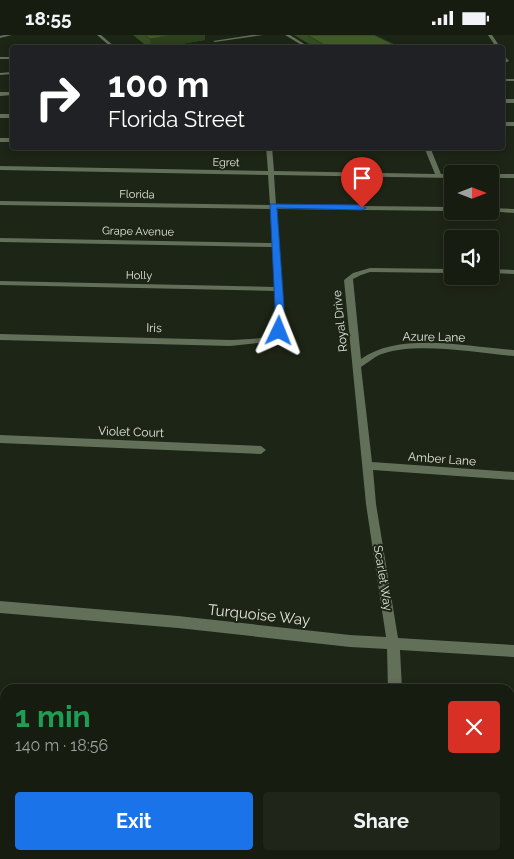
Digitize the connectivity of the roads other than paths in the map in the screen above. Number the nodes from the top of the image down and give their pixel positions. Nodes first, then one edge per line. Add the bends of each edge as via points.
1 (10, 35) edge
2 (99, 35) edge
3 (218, 35) edge
4 (261, 35) edge
5 (287, 35) edge
6 (0, 37) edge
7 (215, 41) junction
8 (111, 45) edge
9 (217, 45) edge
10 (304, 45) edge
11 (269, 150) edge
12 (428, 150) edge
13 (0, 168) edge
14 (271, 173) junction
15 (439, 175) junction
16 (444, 175) edge
17 (499, 176) edge
18 (514, 176) edge
19 (0, 203) edge
20 (273, 206) junction
21 (444, 209) edge
22 (499, 210) edge
23 (514, 211) edge
24 (0, 239) edge
25 (276, 245) junction
26 (444, 271) edge
27 (499, 271) edge
28 (514, 272) edge
29 (0, 283) edge
30 (278, 289) junction
31 (0, 337) edge
32 (514, 353) edge
33 (358, 366) junction
34 (0, 439) edge
35 (261, 450) dead end
36 (368, 467) junction
37 (514, 477) edge
38 (0, 607) edge
39 (393, 644) junction
40 (514, 651) edge
41 (395, 684) edge

1 - 6 lane
2 - 8 lane
3 - 7 lane via 213,36
4 - 7 lane
5 - 10 lane
7 - 9 lane
11 - 14 street
12 - 15 street
13 - 14 street, Egret
14 - 15 street, Egret
14 - 20 street
15 - 16 street, Egret
17 - 18 street
19 - 20 street, Florida
20 - 21 street, Florida
20 - 25 street
22 - 23 street
24 - 25 street, Grape Avenue
25 - 30 street
26 - 33 street, Royal Drive via 370,270 348,280
27 - 28 street
29 - 30 street, Holly
30 - 31 street, Iris via 279,331 261,342
32 - 33 street, Azure Lane via 392,348 370,356
33 - 36 street, Royal Drive
34 - 35 street, Violet Court
36 - 37 street, Amber Lane
36 - 39 street, Scarlet Way
38 - 39 street, Turquoise Way
39 - 40 street, Turquoise Way
39 - 41 street, Scarlet Way

